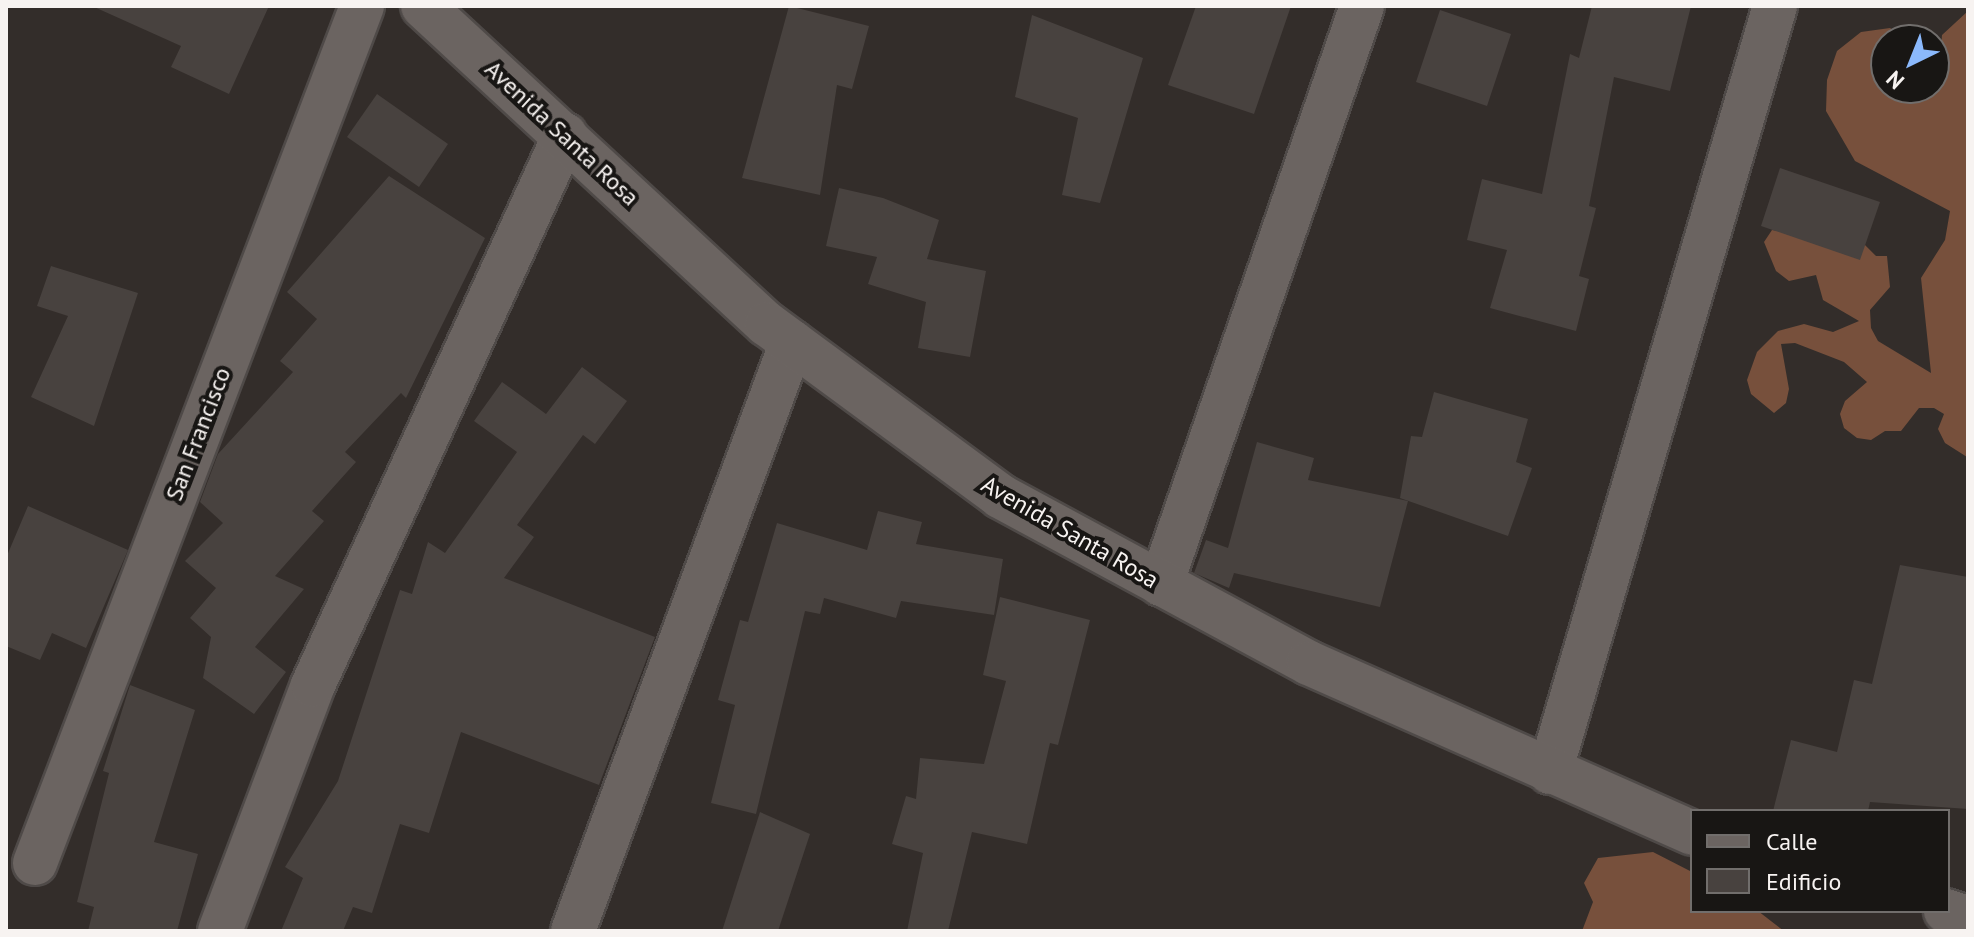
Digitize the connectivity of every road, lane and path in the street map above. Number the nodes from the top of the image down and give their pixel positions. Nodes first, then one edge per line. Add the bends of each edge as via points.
1 (362, 6) edge
2 (423, 6) edge
3 (1362, 6) edge
4 (1775, 6) edge
5 (565, 135) junction
6 (792, 342) junction
7 (1161, 584) junction
8 (1550, 772) junction
9 (1690, 832) edge
10 (35, 863) dead end
11 (220, 931) edge
12 (573, 931) edge

1 - 10 street, San Francisco
2 - 5 street, Avenida Santa Rosa
3 - 7 street
4 - 8 street
5 - 6 street, Avenida Santa Rosa
5 - 11 street via 313,685
6 - 7 street, Avenida Santa Rosa via 1000,496
6 - 12 street
7 - 8 street, Avenida Santa Rosa via 1309,663
8 - 9 street, Avenida Santa Rosa

